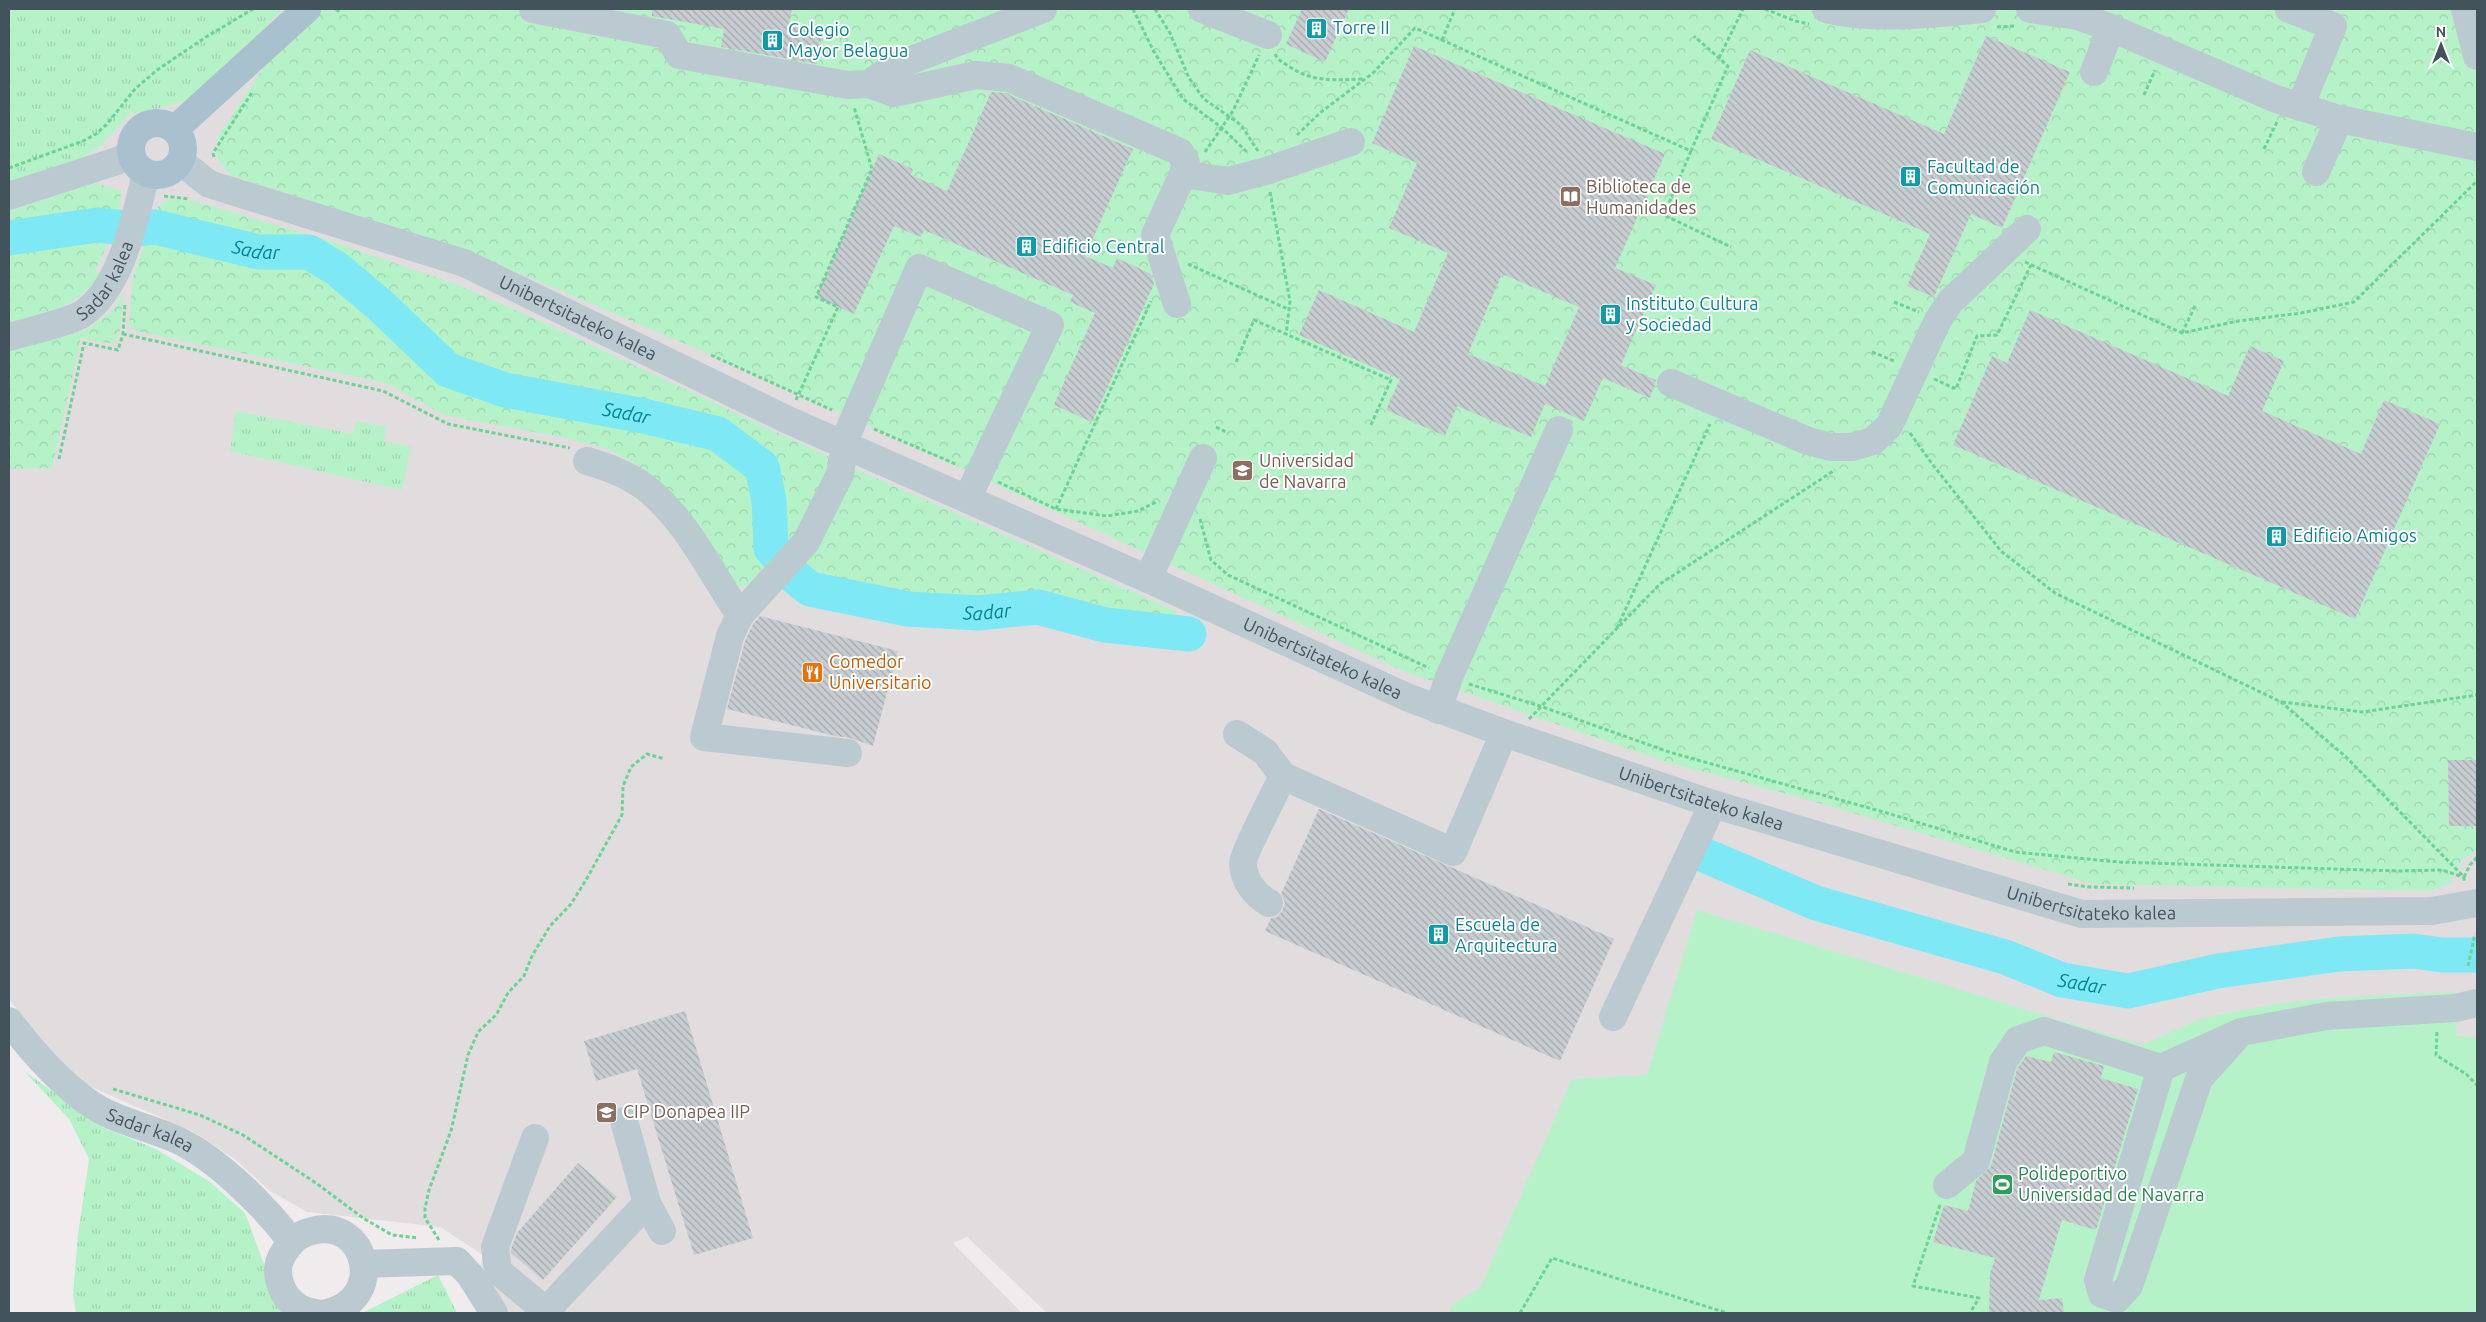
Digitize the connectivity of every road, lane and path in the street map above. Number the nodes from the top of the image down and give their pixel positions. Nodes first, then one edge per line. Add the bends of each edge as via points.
1 (253, 9) edge
2 (307, 9) edge
3 (534, 9) edge
4 (1043, 9) edge
5 (1133, 9) edge
6 (1155, 9) edge
7 (1202, 9) edge
8 (1455, 9) edge
9 (1743, 9) edge
10 (1765, 9) edge
11 (2289, 9) edge
12 (2465, 9) edge
13 (1820, 17) edge
14 (2025, 17) edge
15 (1987, 18) edge
16 (2111, 28) junction
17 (1268, 35) junction
18 (1694, 36) dead end
19 (1442, 40) junction
20 (2477, 56) edge
21 (1719, 58) junction
22 (2148, 64) dead end
23 (2156, 68) junction
24 (2094, 72) dead end
25 (2165, 72) dead end
26 (1365, 78) junction
27 (858, 84) junction
28 (254, 90) dead end
29 (2144, 95) dead end
30 (1230, 115) junction
31 (2269, 117) dead end
32 (2288, 117) junction
33 (2339, 119) junction
34 (1221, 127) junction
35 (175, 129) junction
36 (1294, 138) dead end
37 (1351, 142) dead end
38 (2477, 147) edge
39 (2264, 149) dead end
40 (1691, 151) junction
41 (180, 162) junction
42 (215, 162) dead end
43 (1183, 163) junction
44 (138, 164) junction
45 (9, 168) edge
46 (1266, 171) junction
47 (2316, 172) dead end
48 (2477, 181) edge
49 (9, 196) edge
50 (196, 200) dead end
51 (146, 206) junction
52 (2026, 229) dead end
53 (1731, 247) dead end
54 (2002, 251) junction
55 (1163, 260) junction
56 (2031, 265) junction
57 (126, 296) dead end
58 (1177, 304) dead end
59 (2196, 304) dead end
60 (1290, 310) junction
61 (2182, 333) junction
62 (123, 334) junction
63 (1286, 335) junction
64 (9, 337) edge
65 (1236, 362) dead end
66 (1671, 383) dead end
67 (1956, 389) dead end
68 (799, 393) junction
69 (1719, 403) junction
70 (1896, 412) junction
71 (788, 420) junction
72 (1216, 427) dead end
73 (1370, 427) dead end
74 (1560, 430) dead end
75 (1228, 433) dead end
76 (846, 442) junction
77 (582, 455) joint
78 (1203, 458) dead end
79 (58, 459) dead end
80 (1838, 469) dead end
81 (980, 474) junction
82 (968, 499) junction
83 (1161, 500) dead end
84 (1056, 509) junction
85 (1200, 517) dead end
86 (1148, 579) junction
87 (740, 615) junction
88 (1615, 631) junction
89 (1448, 677) junction
90 (2477, 695) edge
91 (2281, 702) junction
92 (1540, 706) junction
93 (1438, 710) junction
94 (1528, 720) dead end
95 (1504, 733) junction
96 (1238, 734) dead end
97 (848, 753) dead end
98 (665, 759) dead end
99 (1283, 776) junction
100 (1712, 804) junction
101 (2477, 857) edge
102 (2464, 877) junction
103 (2061, 883) dead end
104 (2457, 884) dead end
105 (2139, 888) dead end
106 (1269, 903) dead end
107 (2477, 904) edge
108 (2475, 934) dead end
109 (2468, 966) dead end
110 (2477, 1003) edge
111 (2438, 1009) junction
112 (1613, 1017) dead end
113 (9, 1021) edge
114 (2241, 1032) junction
115 (2161, 1068) junction
116 (2477, 1085) edge
117 (110, 1088) dead end
118 (624, 1121) dead end
119 (536, 1138) dead end
120 (1947, 1185) joint
121 (647, 1203) junction
122 (662, 1231) dead end
123 (420, 1238) dead end
124 (430, 1239) dead end
125 (290, 1241) junction
126 (364, 1264) junction
127 (545, 1312) edge
128 (1717, 1312) edge
129 (316, 1313) edge
130 (327, 1313) edge
131 (494, 1313) edge
132 (1520, 1313) edge
133 (1727, 1313) edge
134 (1970, 1313) edge

1 - 45 path via 157,70 135,89 108,124 96,134
2 - 35 main road
3 - 27 street via 667,35 679,55
4 - 27 street
5 - 34 path via 1183,99
6 - 30 path via 1170,33 1189,78 1212,107
7 - 17 street
8 - 19 path
9 - 21 path
10 - 13 path via 1795,21
11 - 32 street via 2333,26
12 - 20 street
13 - 15 street via 1937,14
14 - 15 path
14 - 16 street via 2078,16
16 - 24 street
16 - 32 street via 2276,99
17 - 26 path via 1277,58 1297,72 1322,80
17 - 30 path
18 - 21 path
19 - 26 path via 1415,28
19 - 40 path
21 - 40 path via 1728,66
22 - 23 path
23 - 25 path
23 - 29 path
26 - 36 path
27 - 43 street via 894,92 976,75 1009,78
27 - 68 path via 872,169 816,297 838,307
28 - 42 path via 213,154
30 - 34 path
30 - 46 path via 1241,125
31 - 32 path
32 - 33 street
32 - 39 path
33 - 38 street
33 - 47 street
34 - 43 path via 1202,157
34 - 46 path
35 - 41 main road via 184,144
35 - 44 main road via 160,123 138,130 133,138
37 - 46 street
40 - 53 path via 1664,215
41 - 44 main road via 166,174 156,176
41 - 71 street, Unibertsitateko kalea via 209,184 464,263
43 - 46 street via 1228,181
43 - 55 street via 1155,235
44 - 49 street via 117,160
44 - 51 street, Sadar kalea
46 - 60 path
48 - 61 path via 2354,302
50 - 51 path via 164,196
51 - 64 street, Sadar kalea via 101,298 81,315
52 - 54 street
54 - 56 path
54 - 70 street via 1966,284 1938,320
55 - 58 street
55 - 60 path
55 - 84 path
56 - 61 path
56 - 67 path via 1997,335 1977,336
57 - 62 path
59 - 61 path
60 - 63 path
62 - 77 path via 383,391 448,424
62 - 79 path via 118,350 84,343
63 - 65 path via 1254,320
63 - 73 path via 1391,380
66 - 69 street
68 - 71 path
68 - 76 path
69 - 70 street via 1808,441 1831,447 1852,448 1872,441 1889,426
69 - 88 path
70 - 91 path via 1933,465 2001,550 2055,593
71 - 76 street, Unibertsitateko kalea
72 - 75 path
74 - 89 street
76 - 81 path
76 - 81 street via 919,268 1050,325
76 - 82 street, Unibertsitateko kalea
76 - 87 street via 840,474 806,542
77 - 87 street via 646,487 656,497 681,524
78 - 86 street
80 - 88 path via 1660,584
81 - 82 street
81 - 84 path
82 - 86 street, Unibertsitateko kalea
83 - 84 path via 1138,511 1107,516
85 - 89 path via 1211,560 1228,576
86 - 93 street, Unibertsitateko kalea
87 - 97 street via 730,636 704,737
88 - 92 path
89 - 92 path
89 - 93 street
90 - 91 path via 2362,712
91 - 102 path via 2344,756
92 - 94 path
92 - 102 path via 1670,752 2014,852 2118,862 2442,870
93 - 95 street, Unibertsitateko kalea
95 - 99 street via 1452,852
95 - 100 street, Unibertsitateko kalea
96 - 99 street via 1266,752
98 - 124 path via 647,754 631,767 623,786 622,816 586,880 571,904 550,926 524,976 508,993 496,1015 478,1032 468,1056 451,1131 424,1208 426,1218 443,1245
99 - 106 street via 1243,862 1257,896
100 - 107 street, Unibertsitateko kalea via 2082,914 2432,911
100 - 112 street
101 - 102 path
102 - 104 path
103 - 105 path, Unibertsitateko kalea
108 - 109 path
110 - 111 street
111 - 114 street via 2327,1016
111 - 116 path via 2436,1055
113 - 125 street, Sadar kalea via 39,1060 86,1100 124,1122 170,1136 212,1160 281,1228
114 - 115 street
114 - 115 street via 2199,1079 2130,1286 2117,1299 2102,1294 2098,1280
115 - 120 street via 2044,1031 2018,1040 2003,1062 1976,1161
117 - 123 path via 200,1115 243,1135 363,1218 392,1234
118 - 121 street
119 - 127 street via 495,1247 498,1271
120 - 134 path via 1913,1286 1980,1298
121 - 122 street
121 - 127 street
125 - 126 street via 300,1234 321,1228 338,1232 352,1241
125 - 129 street via 280,1258 278,1272 283,1292 299,1309
126 - 130 street via 365,1272 352,1302
126 - 131 street via 457,1261
128 - 132 path via 1552,1258
128 - 133 path

